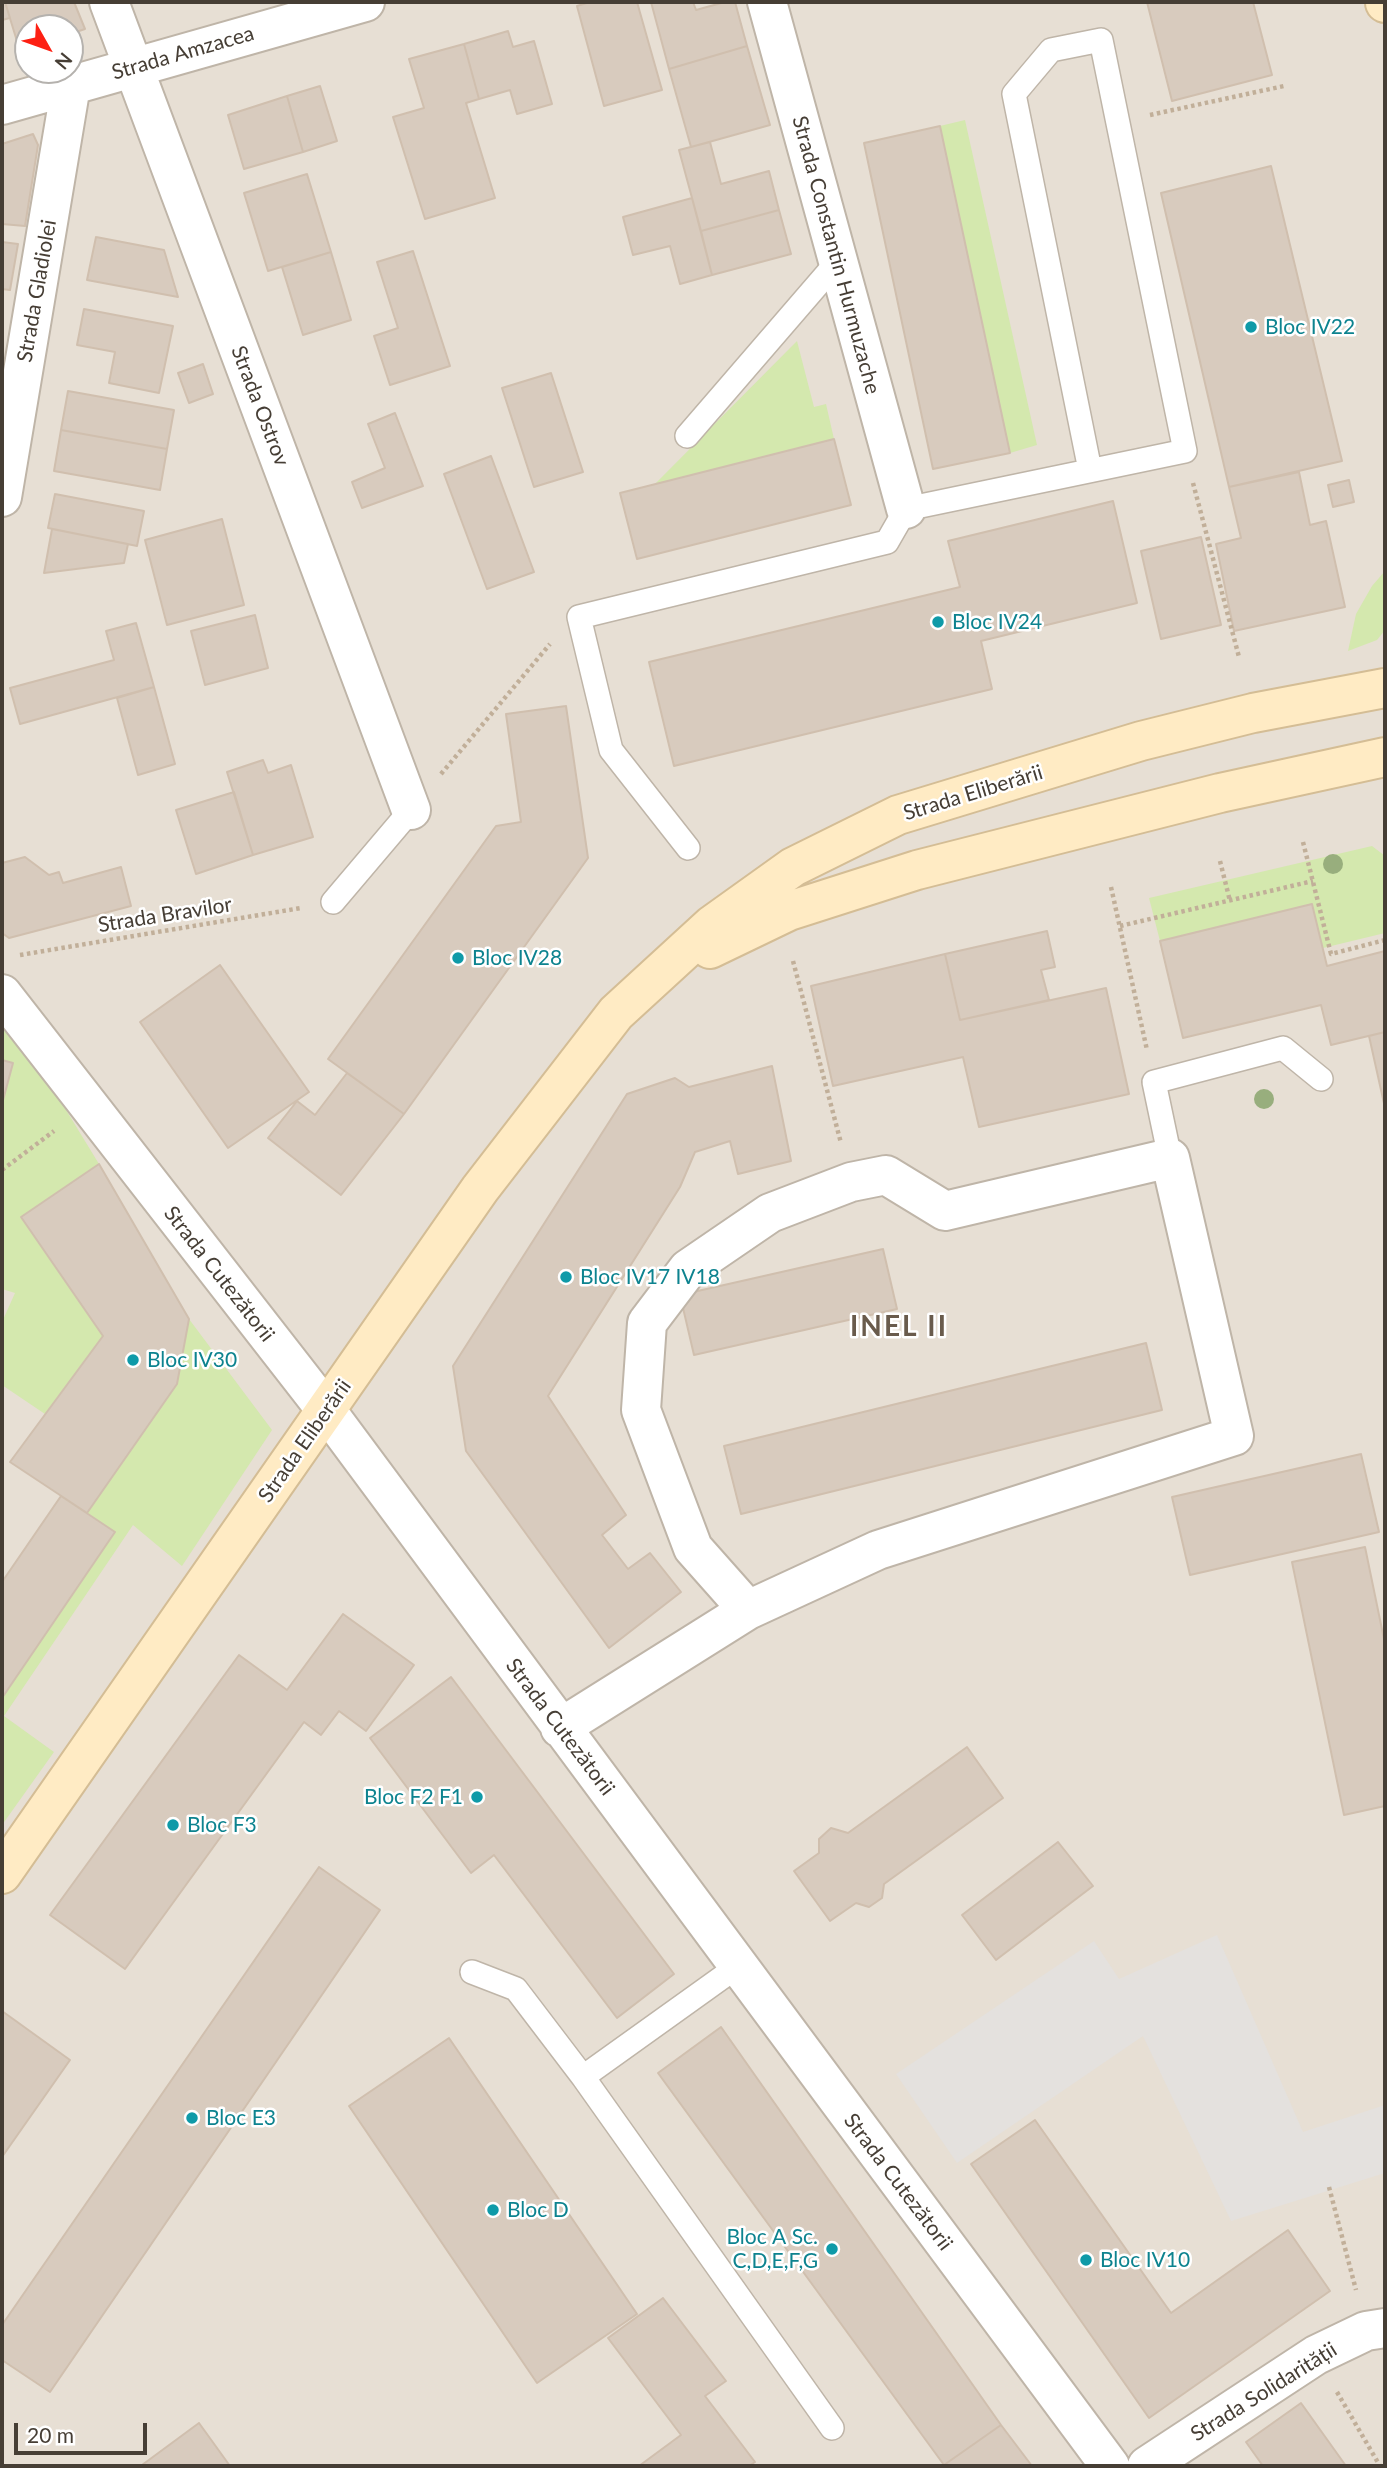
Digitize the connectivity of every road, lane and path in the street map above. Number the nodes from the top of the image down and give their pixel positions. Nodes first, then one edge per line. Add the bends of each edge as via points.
1 (110, 2) edge
2 (365, 2) edge
3 (767, 2) edge
4 (134, 67) junction
5 (71, 85) junction
6 (1284, 86) dead end
7 (2, 105) edge
8 (1118, 122) junction
9 (838, 261) junction
10 (687, 436) dead end
11 (1185, 452) junction
12 (1090, 470) junction
13 (2, 498) edge
14 (906, 509) junction
15 (579, 617) junction
16 (1239, 657) dead end
17 (1385, 688) edge
18 (1385, 757) edge
19 (411, 810) junction
20 (1303, 842) dead end
21 (688, 848) dead end
22 (1220, 861) dead end
23 (1313, 881) junction
24 (1111, 887) dead end
25 (1230, 901) junction
26 (333, 902) joint
27 (1120, 926) junction
28 (1385, 940) edge
29 (15, 956) dead end
30 (793, 961) dead end
31 (2, 994) edge
32 (616, 1013) junction
33 (1321, 1079) dead end
34 (1154, 1082) junction
35 (88, 1105) junction
36 (1170, 1158) junction
37 (2, 1170) edge
38 (851, 1182) junction
39 (326, 1410) junction
40 (748, 1610) junction
41 (561, 1728) junction
42 (2, 1874) edge
43 (738, 1966) junction
44 (472, 1972) dead end
45 (583, 2077) junction
46 (1329, 2187) dead end
47 (1376, 2330) edge
48 (1316, 2355) junction
49 (832, 2428) dead end
50 (1110, 2466) edge
51 (1147, 2466) edge
52 (1380, 2466) edge

1 - 4 street, Strada Ostrov
2 - 4 street, Strada Amzacea
3 - 9 street, Strada Constantin Hurmuzache
4 - 5 street, Strada Amzacea
4 - 19 street, Strada Ostrov
5 - 7 street, Strada Amzacea
5 - 13 street, Strada Gladiolei
6 - 8 path
8 - 11 lane
8 - 12 lane via 1101,40 1051,50 1014,94
9 - 10 lane
9 - 14 street, Strada Constantin Hurmuzache
11 - 12 lane
11 - 16 path
12 - 14 lane
14 - 15 lane via 887,542
15 - 19 path via 563,628
15 - 21 lane via 611,750
17 - 32 street, Strada Eliberării via 1253,713 1141,741 898,815 783,874 712,925
18 - 32 street, Strada Eliberării via 1220,793 917,870 789,911 682,966
19 - 26 lane
20 - 23 path
22 - 25 path
23 - 25 path
23 - 28 path via 1331,954
24 - 27 path
25 - 27 path
26 - 29 path, Strada Bravilor
27 - 34 path
30 - 38 path
31 - 35 street, Strada Cutezătorii
32 - 39 street, Strada Eliberării via 480,1189
33 - 34 lane via 1283,1048
34 - 36 lane
35 - 37 path
35 - 39 street, Strada Cutezătorii
36 - 38 street via 945,1211 886,1175
36 - 40 street via 1234,1436 878,1550
38 - 40 street via 770,1213 688,1269 647,1323 641,1410 693,1548
39 - 41 street, Strada Cutezătorii
39 - 42 street, Strada Eliberării
40 - 41 street
41 - 43 street, Strada Cutezătorii
43 - 45 lane
43 - 50 street, Strada Cutezătorii
44 - 45 lane via 516,1989
45 - 49 lane
46 - 47 path
47 - 48 street, Strada Solidarității
48 - 51 street, Strada Solidarității
48 - 52 path

